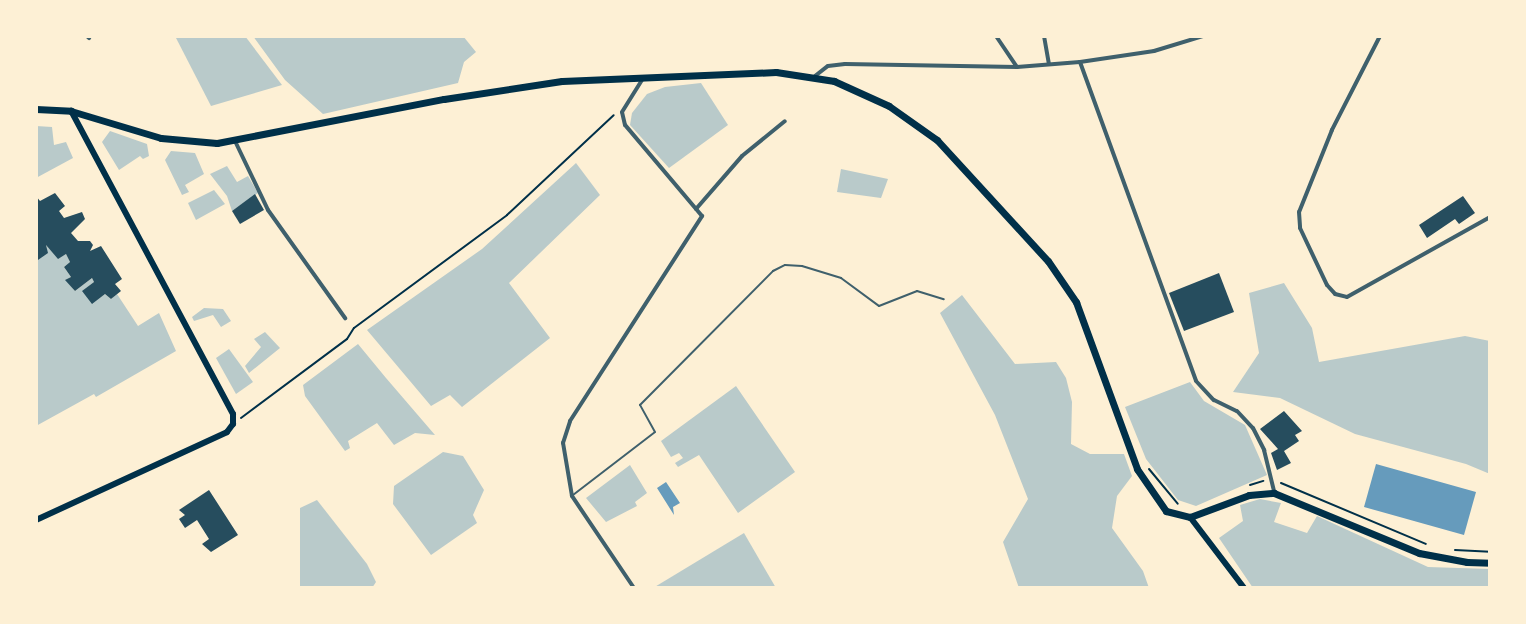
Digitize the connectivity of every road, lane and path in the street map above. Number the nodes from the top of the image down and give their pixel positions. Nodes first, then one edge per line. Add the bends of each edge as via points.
1 (996, 36) edge
2 (1044, 36) edge
3 (1177, 36) edge
4 (1203, 36) edge
5 (1380, 36) edge
6 (1179, 43) junction
7 (1080, 62) junction
8 (1049, 64) junction
9 (1017, 67) junction
10 (815, 76) junction
11 (642, 80) junction
12 (36, 109) edge
13 (71, 111) junction
14 (622, 112) junction
15 (785, 121) dead end
16 (235, 141) junction
17 (696, 209) junction
18 (1490, 217) edge
19 (944, 299) dead end
20 (345, 318) dead end
21 (233, 424) junction
22 (1143, 461) dead end
23 (1274, 480) junction
24 (1274, 493) junction
25 (572, 496) junction
26 (1184, 508) dead end
27 (1190, 517) junction
28 (36, 520) edge
29 (1438, 549) dead end
30 (1451, 550) dead end
31 (1490, 552) edge
32 (1490, 563) edge
33 (634, 588) edge
34 (1244, 588) edge

1 - 9 street
2 - 8 street
3 - 6 street
4 - 6 street
5 - 18 street via 1332,130 1299,212 1300,228 1327,285 1347,297
6 - 7 street
7 - 8 street
7 - 23 street via 1196,381 1253,428
8 - 9 street
9 - 10 street via 845,64 828,66
10 - 11 main road via 735,72
10 - 27 main road via 889,106 937,140 1048,261 1076,302 1137,469 1166,511
11 - 14 street
11 - 16 main road via 529,86
12 - 13 main road
13 - 16 main road via 171,140
13 - 21 main road via 233,414
14 - 17 street via 625,125
14 - 21 path via 599,126 497,223
15 - 17 street via 742,156
16 - 20 street via 268,210
17 - 25 street via 701,221 570,421 563,443
19 - 25 lane via 917,291 879,306 841,278 802,266 773,271 640,405 655,432
21 - 28 main road via 227,432
22 - 26 path
23 - 24 street
23 - 29 path
24 - 27 main road via 1249,495
24 - 32 main road via 1419,553
25 - 33 street
27 - 34 main road
30 - 31 path

